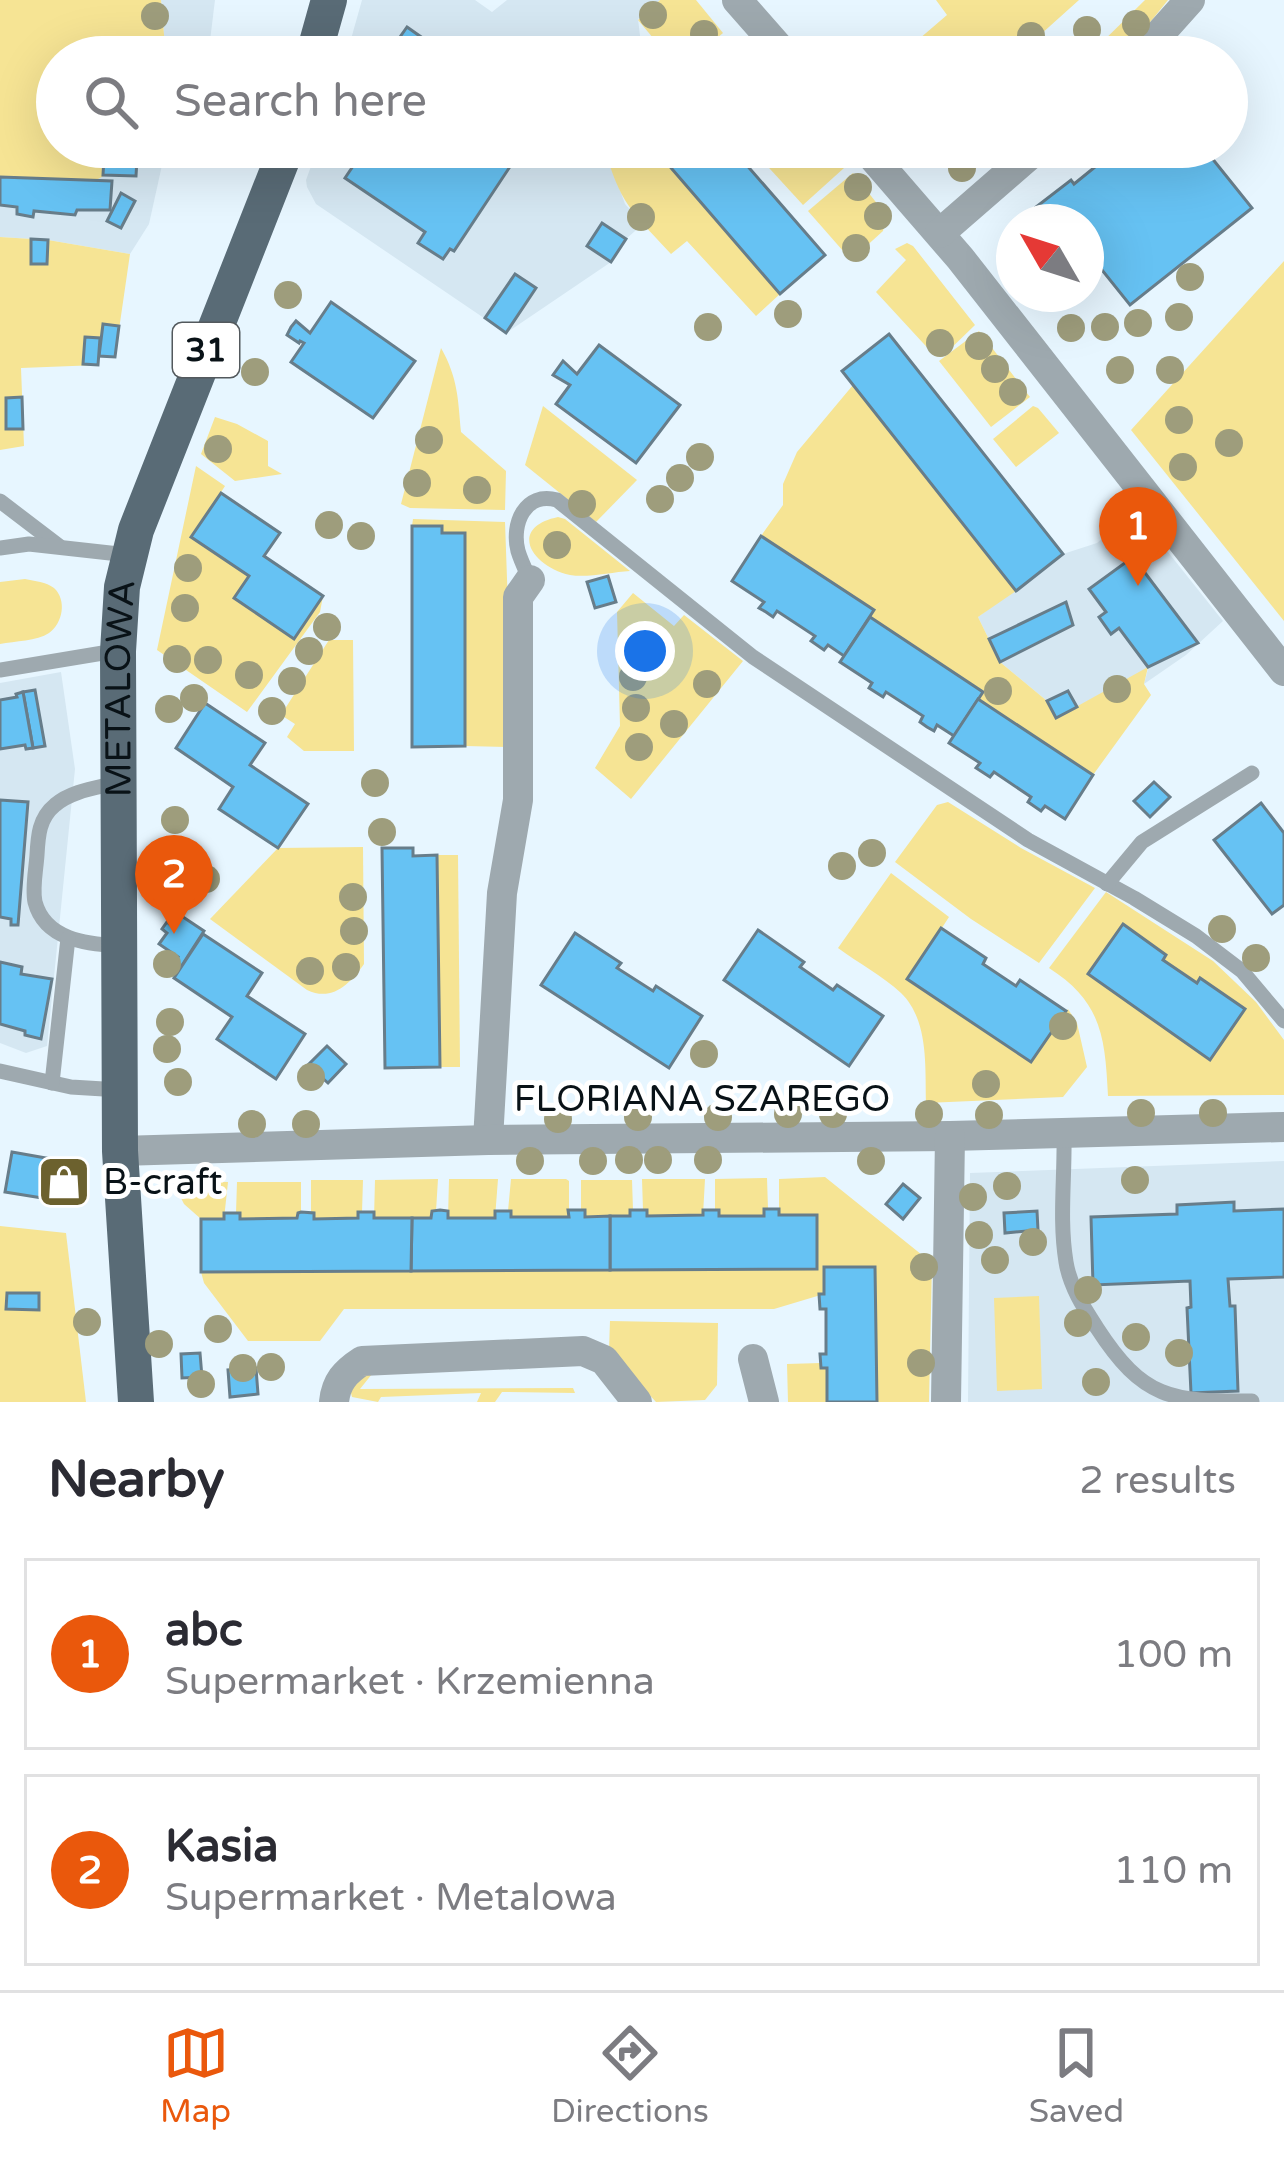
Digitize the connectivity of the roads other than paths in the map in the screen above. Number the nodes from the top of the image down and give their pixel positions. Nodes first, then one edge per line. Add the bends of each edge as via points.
1 (329, 0) edge
2 (737, 0) edge
3 (1190, 0) edge
4 (319, 36) edge
5 (769, 36) edge
6 (1158, 36) edge
7 (278, 168) edge
8 (883, 168) edge
9 (1015, 168) edge
10 (940, 233) junction
11 (0, 500) edge
12 (60, 547) junction
13 (0, 548) edge
14 (111, 552) junction
15 (530, 580) joint
16 (118, 651) junction
17 (0, 670) edge
18 (1284, 671) edge
19 (1252, 773) dead end
20 (118, 782) junction
21 (1106, 884) junction
22 (68, 938) junction
23 (119, 946) junction
24 (1284, 1021) edge
25 (0, 1071) edge
26 (52, 1083) junction
27 (120, 1090) junction
28 (1284, 1127) edge
29 (1064, 1133) junction
30 (950, 1136) junction
31 (488, 1140) junction
32 (120, 1150) junction
33 (753, 1359) dead end
34 (1252, 1401) edge
35 (136, 1402) edge
36 (334, 1402) edge
37 (637, 1402) edge
38 (764, 1402) edge
39 (946, 1402) edge

1 - 4 main road
2 - 5 street
3 - 6 street
7 - 14 main road, METALOWA / 31 via 147,495
8 - 10 street
9 - 10 street
10 - 18 street
11 - 12 lane
12 - 13 lane
12 - 14 lane
14 - 16 main road, METALOWA / 31
15 - 21 lane via 517,525 524,508 546,497 740,647 1028,841
15 - 31 street via 518,597 518,800 502,893
16 - 17 lane
16 - 20 main road, METALOWA / 31
19 - 21 lane via 1142,842
20 - 22 lane via 66,797 40,826 35,902
20 - 23 main road, METALOWA / 31
21 - 24 lane via 1196,936 1241,971
22 - 23 lane
22 - 26 lane
23 - 27 main road, METALOWA / 31
25 - 26 lane
26 - 27 lane
27 - 32 main road, METALOWA / 31
28 - 29 street, FLORIANA SZAREGO
29 - 30 street, FLORIANA SZAREGO
29 - 34 lane via 1066,1261 1116,1357 1159,1392
30 - 31 street, FLORIANA SZAREGO
30 - 39 street
31 - 32 street, FLORIANA SZAREGO
32 - 35 main road, METALOWA / 31
33 - 38 street
36 - 37 street via 342,1377 362,1361 583,1351 604,1360

